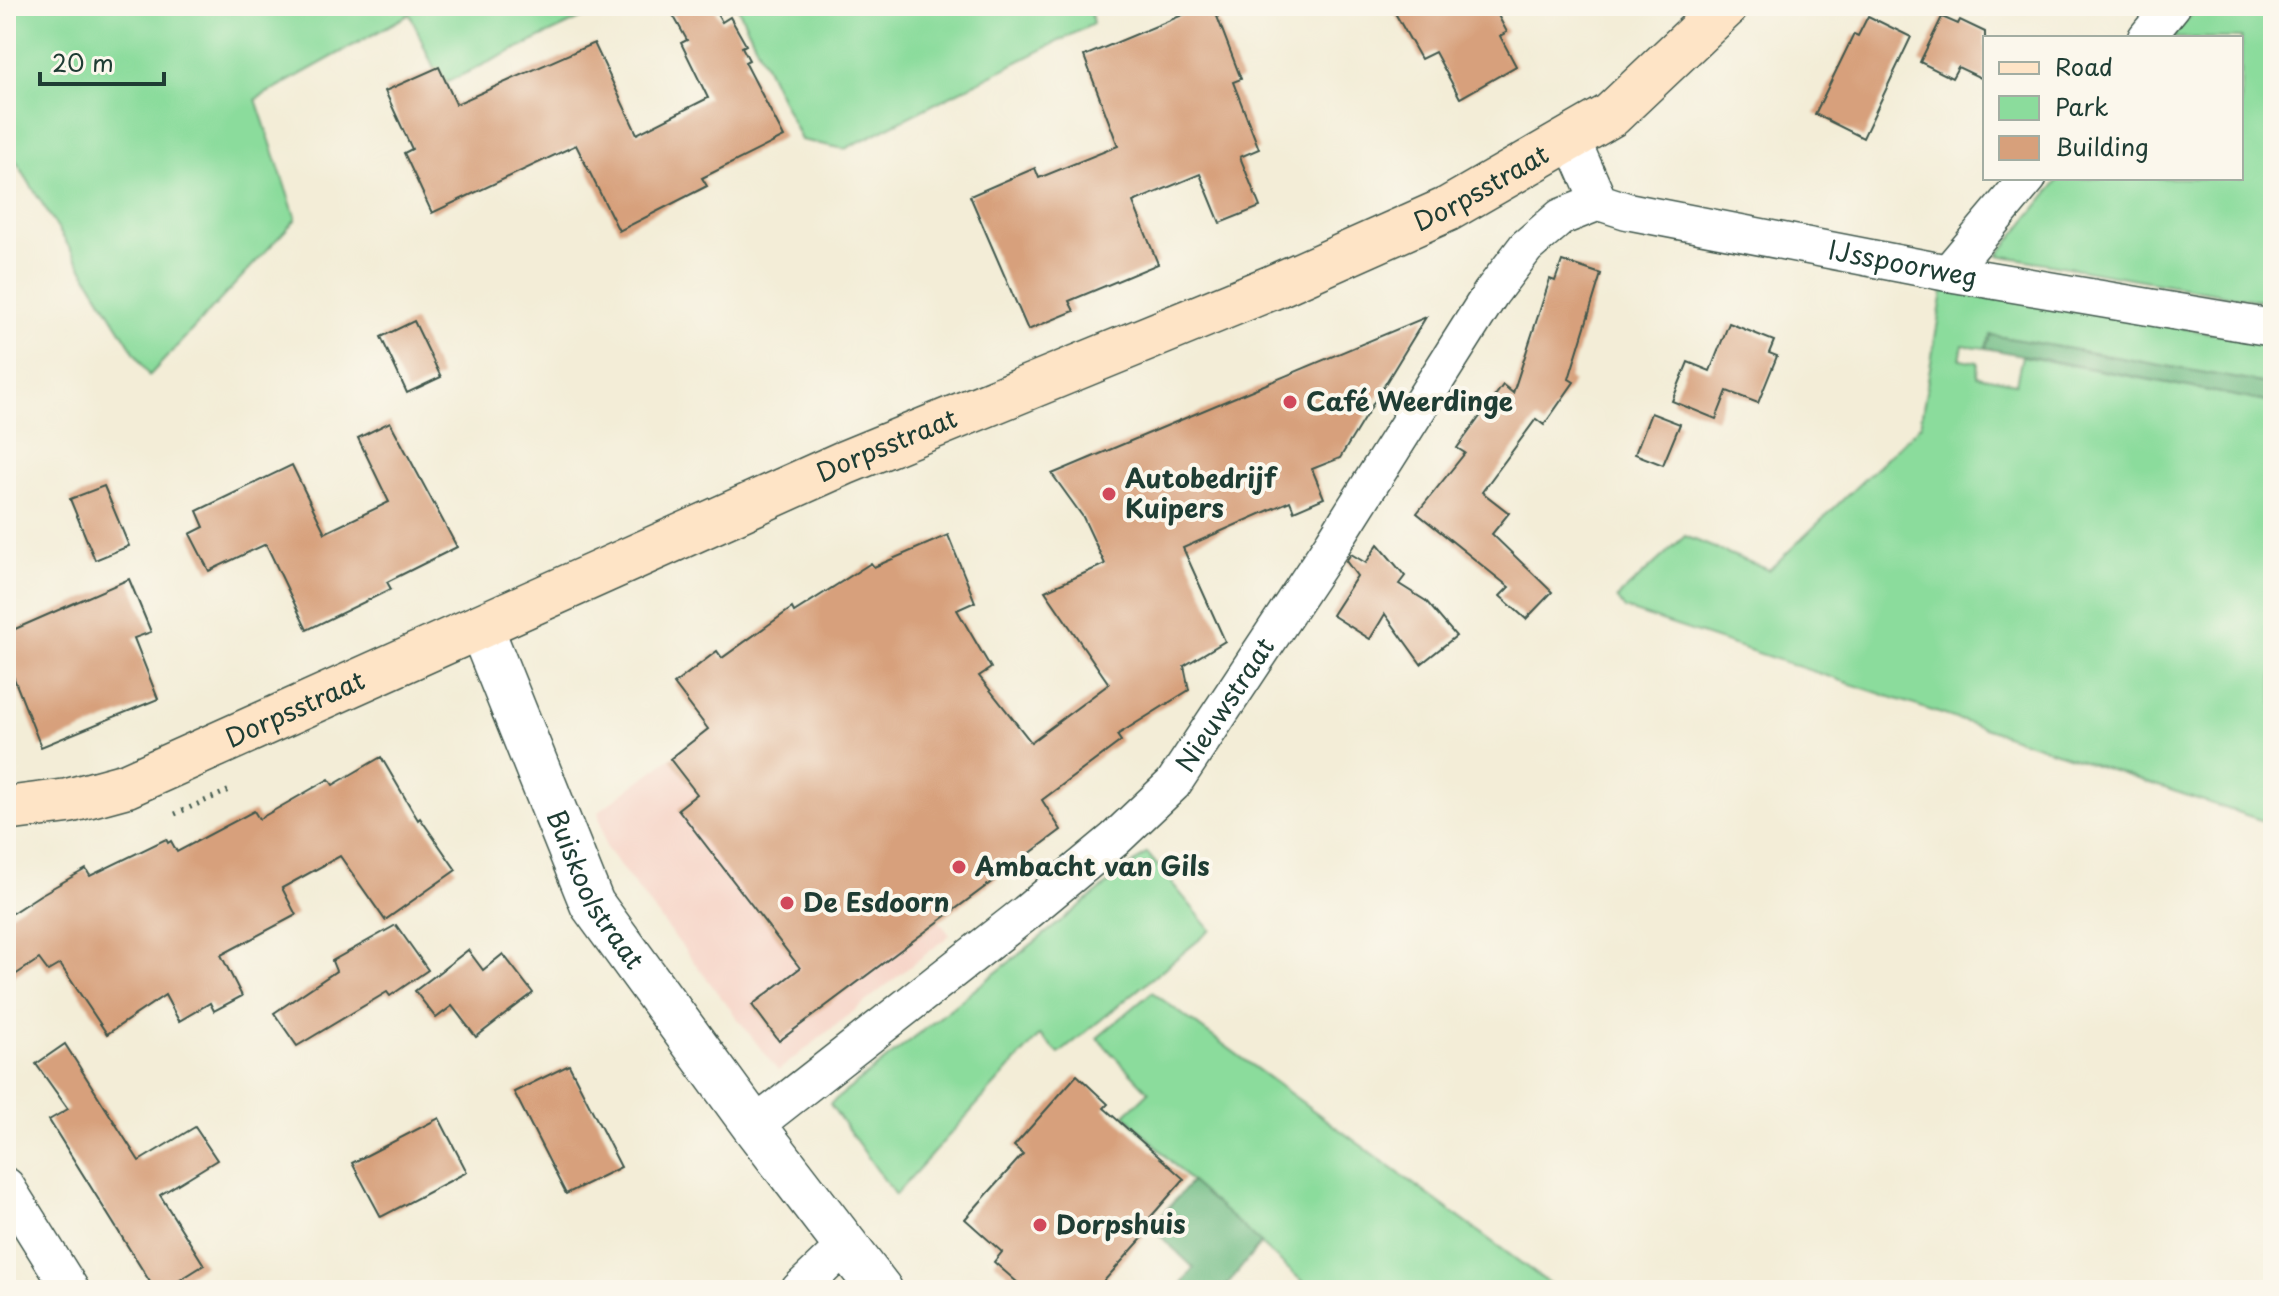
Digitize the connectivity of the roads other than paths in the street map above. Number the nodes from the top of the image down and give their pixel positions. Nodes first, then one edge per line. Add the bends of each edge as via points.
1 (1726, 6) edge
2 (2172, 6) edge
3 (2148, 36) edge
4 (1572, 140) junction
5 (2026, 180) edge
6 (1599, 202) junction
7 (1948, 273) junction
8 (2273, 328) edge
9 (481, 628) junction
10 (6, 809) edge
11 (754, 1126) junction
12 (6, 1186) edge
13 (845, 1246) junction
14 (71, 1290) edge
15 (799, 1290) edge
16 (880, 1290) edge

1 - 4 main road, Dorpsstraat via 1611,115
2 - 3 street
4 - 6 street
4 - 9 main road, Dorpsstraat via 1448,209 1317,268 844,463
5 - 7 street
6 - 7 street, IJsspoorweg
6 - 11 street, Nieuwstraat via 1561,217 1526,247 1491,293 1173,784 1026,913
7 - 8 street, IJsspoorweg
9 - 10 main road, Dorpsstraat via 127,785 68,801
9 - 11 street, Buiskoolstraat via 592,904
11 - 13 street, Buiskoolstraat
12 - 14 street
13 - 15 street
13 - 16 street, Buiskoolstraat

